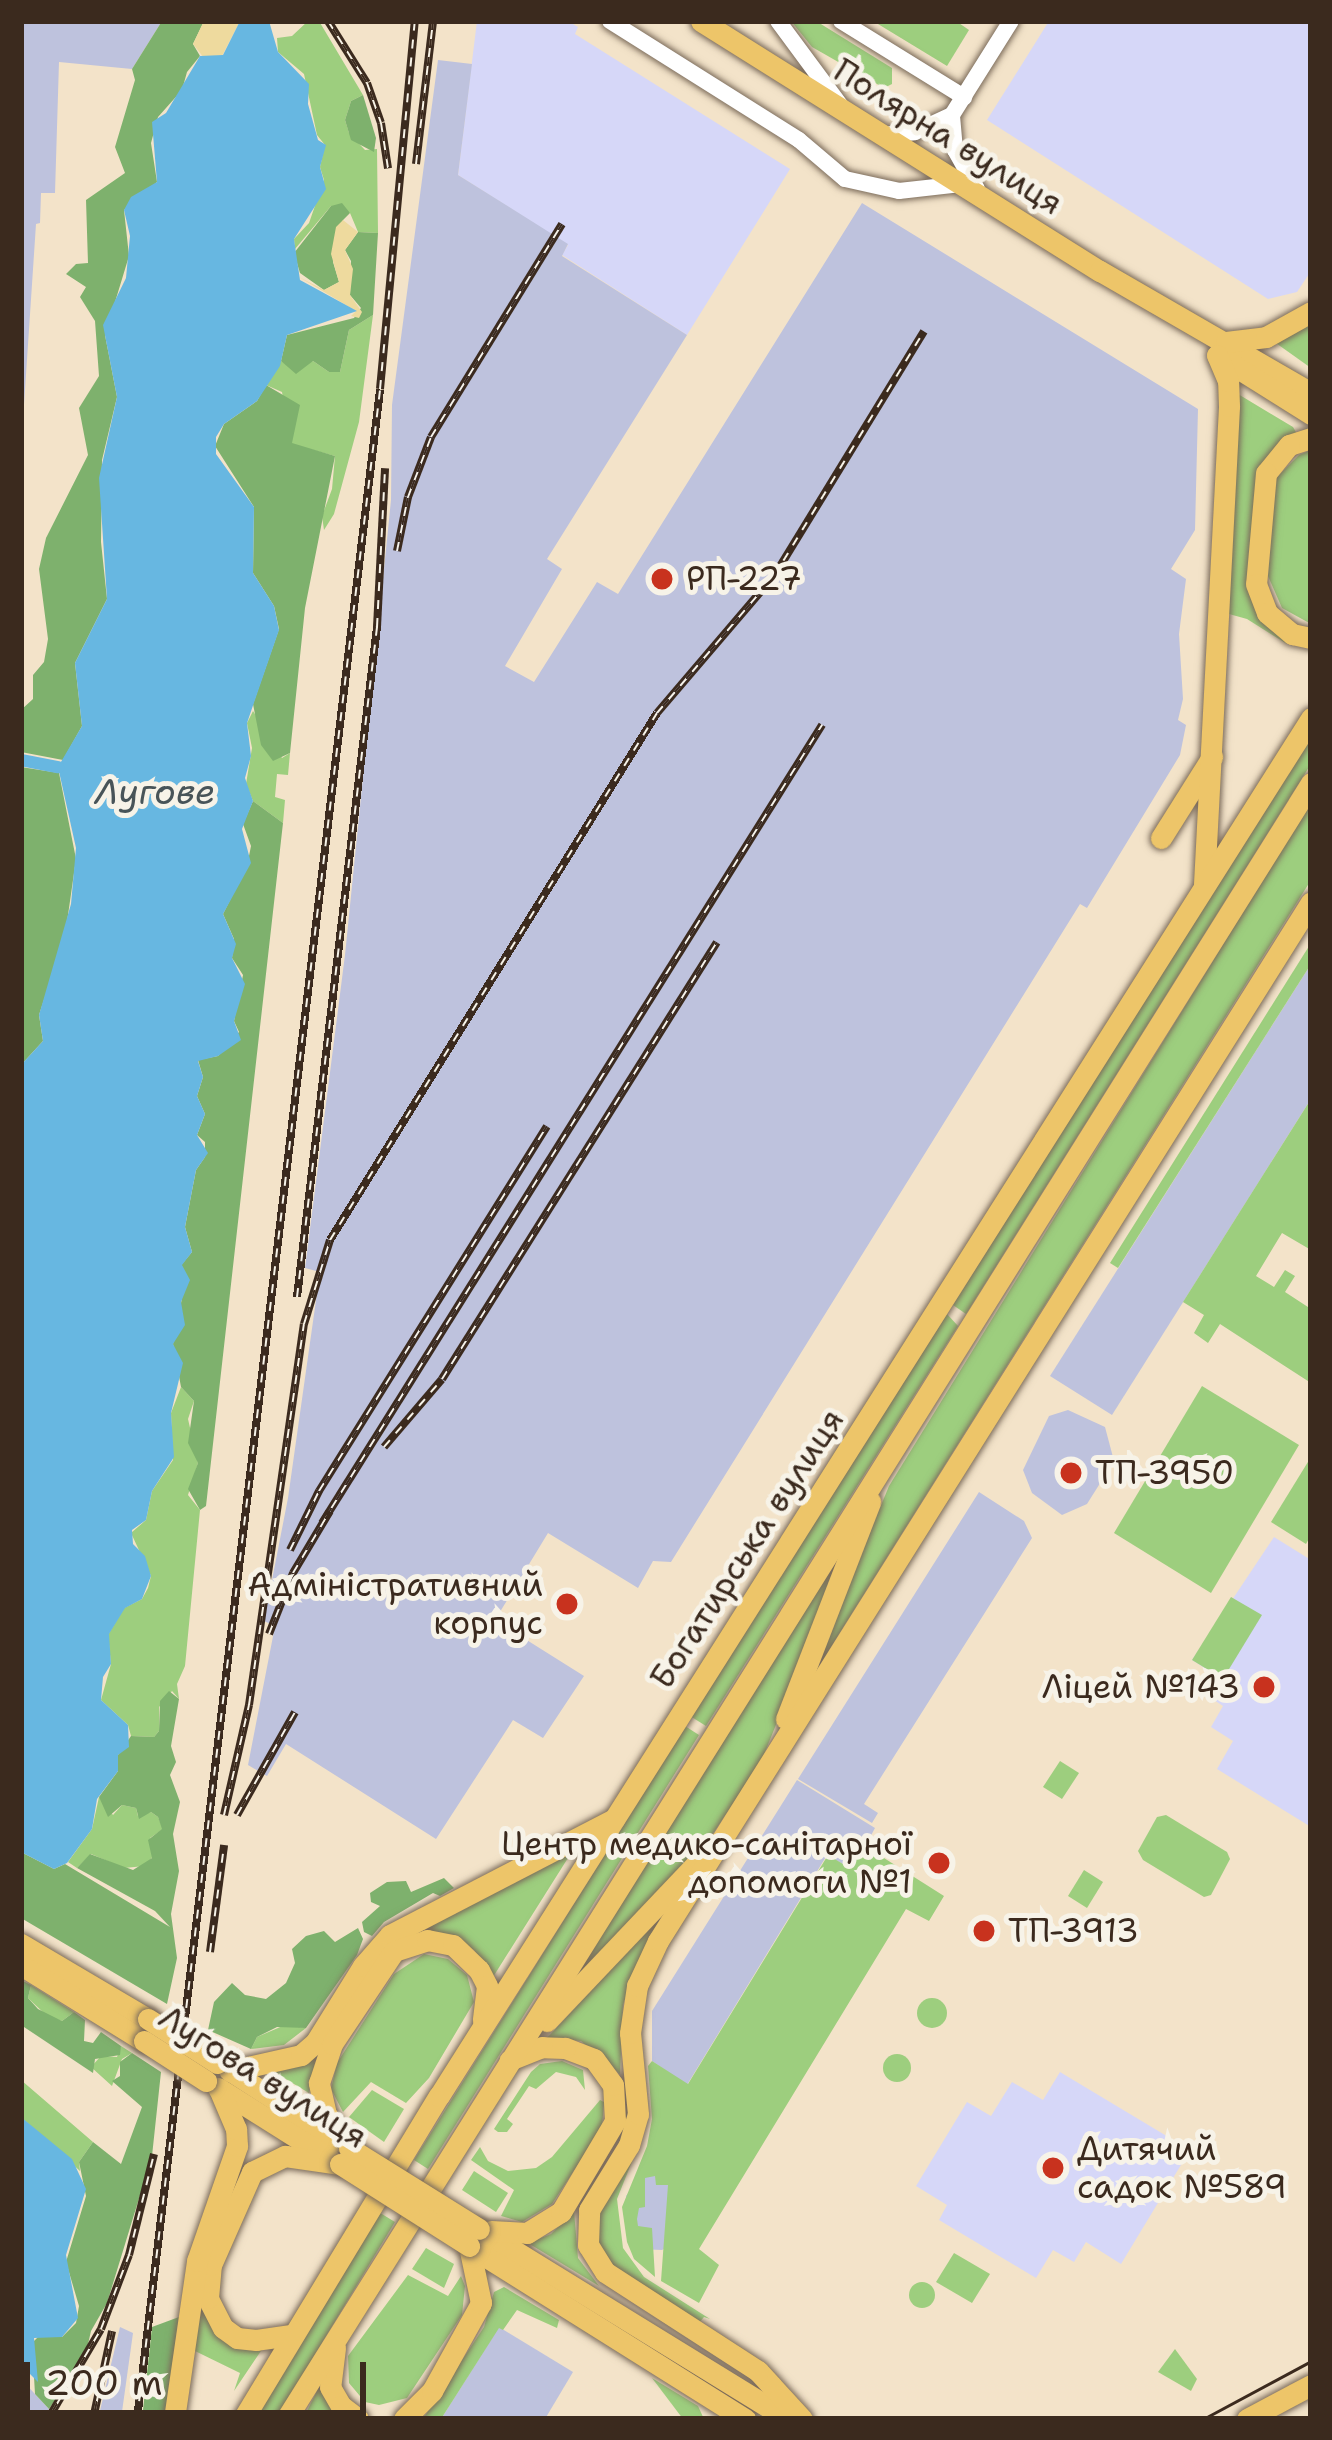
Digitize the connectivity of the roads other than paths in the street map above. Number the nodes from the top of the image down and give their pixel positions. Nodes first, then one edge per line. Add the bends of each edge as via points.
1 (610, 21) edge
2 (701, 21) edge
3 (778, 21) edge
4 (841, 21) edge
5 (1011, 21) edge
6 (964, 97) junction
7 (843, 110) junction
8 (952, 115) junction
9 (883, 135) junction
10 (961, 184) junction
11 (984, 199) junction
12 (1311, 312) edge
13 (1221, 348) junction
14 (1311, 393) edge
15 (1311, 414) edge
16 (1311, 438) edge
17 (1311, 638) edge
18 (1311, 718) edge
19 (1212, 756) junction
20 (1311, 783) edge
21 (1161, 838) dead end
22 (1203, 890) junction
23 (1311, 902) edge
24 (886, 1461) junction
25 (766, 1770) junction
26 (614, 1819) junction
27 (728, 1830) junction
28 (21, 1944) edge
29 (21, 1965) edge
30 (146, 2030) junction
31 (478, 2035) junction
32 (510, 2060) junction
33 (218, 2076) junction
34 (345, 2156) junction
35 (474, 2237) junction
36 (340, 2331) junction
37 (291, 2335) junction
38 (1311, 2385) edge
39 (1311, 2400) edge
40 (174, 2419) edge
41 (243, 2419) edge
42 (286, 2419) edge
43 (358, 2419) edge
44 (404, 2419) edge
45 (745, 2419) edge
46 (788, 2419) edge
47 (802, 2419) edge
48 (1247, 2419) edge
49 (1274, 2419) edge

1 - 10 street via 799,140 845,179 899,191
2 - 7 main road, Полярна вулиця
3 - 7 street
4 - 6 street
5 - 6 street
6 - 8 street
7 - 9 main road, Полярна вулиця
8 - 9 street
8 - 11 street via 955,150
9 - 10 main road, Полярна вулиця
10 - 11 main road, Полярна вулиця
11 - 13 main road, Полярна вулиця
12 - 13 main road
13 - 14 main road, Полярна вулиця
13 - 15 main road, Полярна вулиця
13 - 19 main road via 1229,406
16 - 17 main road via 1289,445 1266,473 1256,584 1267,613
18 - 22 main road, Богатирська вулиця
19 - 21 main road
19 - 22 main road
20 - 24 main road, Богатирська вулиця
22 - 26 main road, Богатирська вулиця
23 - 25 main road, Богатирська вулиця
24 - 25 main road
24 - 32 main road, Богатирська вулиця
25 - 27 main road, Богатирська вулиця
26 - 31 main road, Богатирська вулиця
26 - 33 main road via 391,1936 301,2055
27 - 32 main road, Богатирська вулиця
27 - 47 main road, Богатирська вулиця via 638,1986 630,2033 638,2114 629,2145 589,2210 585,2234 605,2272 758,2371
28 - 30 main road, Лугова вулиця
29 - 30 main road, Лугова вулиця
30 - 33 main road, Лугова вулиця, bridge
31 - 34 main road via 487,1986 467,1957 441,1940 394,1951 323,2063 319,2097
31 - 37 main road, Богатирська вулиця
32 - 35 main road via 542,2047 585,2054 613,2085 615,2121 561,2212 527,2233
32 - 36 main road, Богатирська вулиця
33 - 34 main road, Лугова вулиця
33 - 40 main road via 236,2146 197,2261
34 - 35 main road, Лугова вулиця, bridge
34 - 37 main road via 285,2156 252,2172 211,2265 208,2298 223,2328 256,2340
35 - 44 main road via 481,2303 432,2391
35 - 45 main road
35 - 46 main road
36 - 42 main road, Богатирська вулиця
36 - 43 main road via 330,2387
37 - 41 main road, Богатирська вулиця
38 - 48 main road
39 - 49 main road

